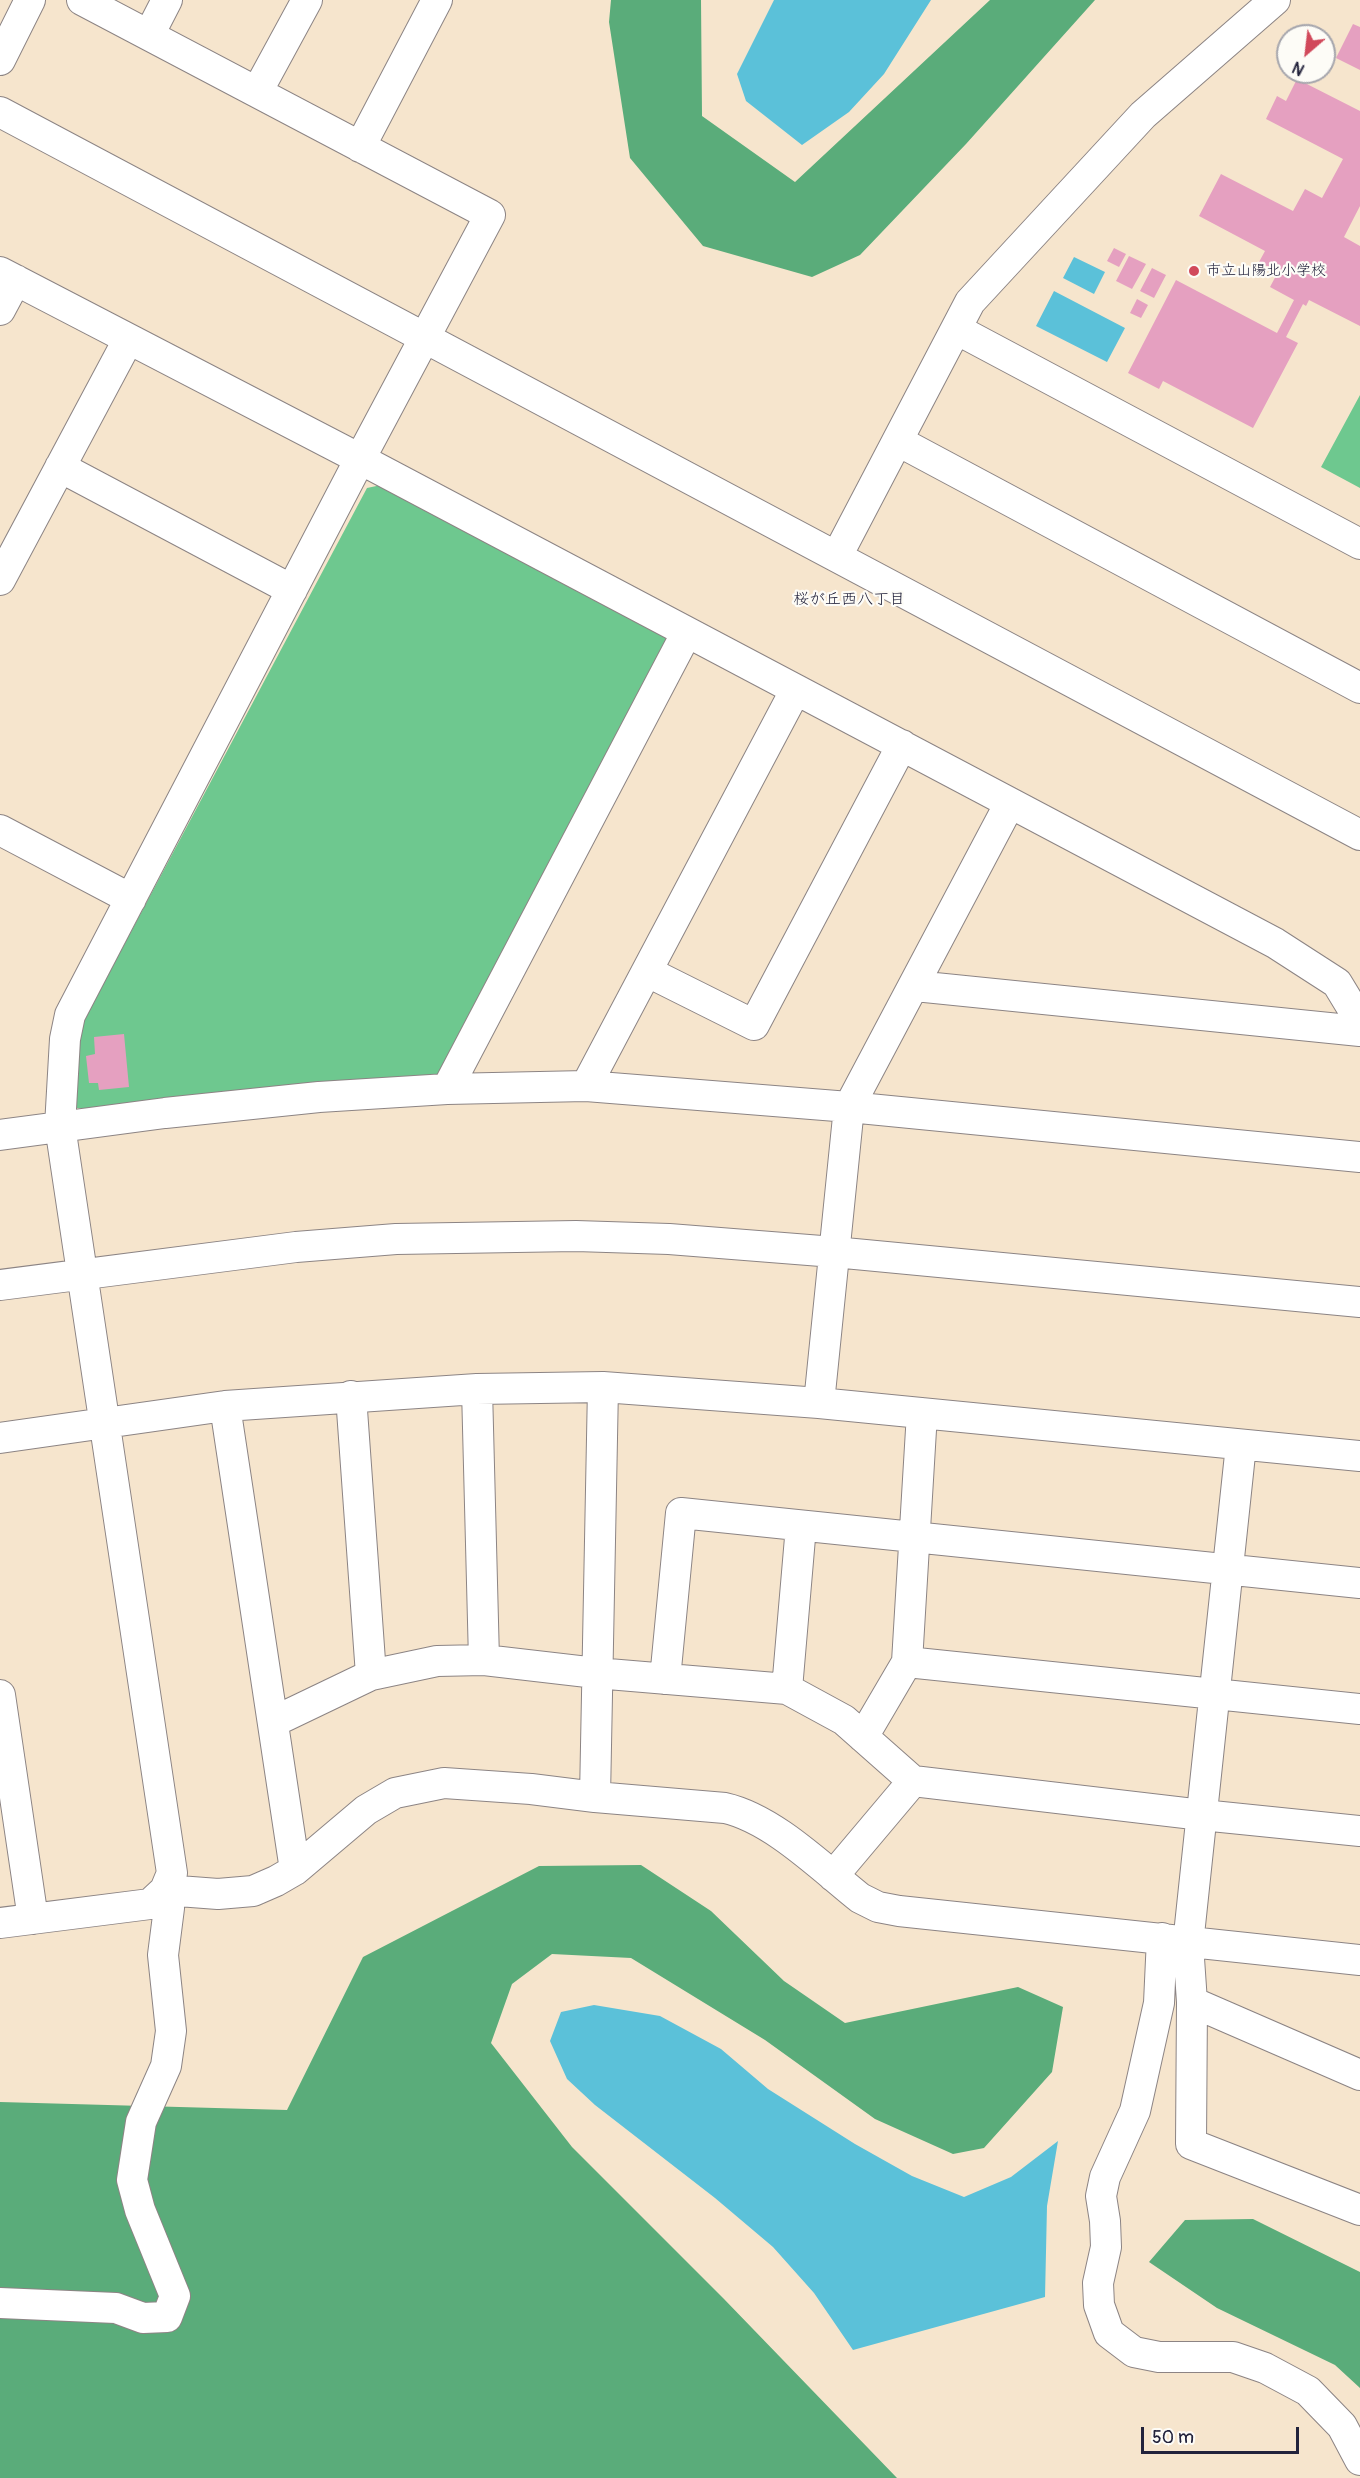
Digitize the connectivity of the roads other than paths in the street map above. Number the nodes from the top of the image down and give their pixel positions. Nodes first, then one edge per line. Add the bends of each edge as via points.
1 (30, 0) edge
2 (82, 0) edge
3 (167, 0) edge
4 (307, 0) edge
5 (437, 0) edge
6 (1275, 0) edge
7 (149, 35) junction
8 (0, 60) edge
9 (257, 93) junction
10 (0, 112) edge
11 (360, 147) junction
12 (8, 276) edge
13 (0, 310) edge
14 (956, 329) junction
15 (424, 337) junction
16 (128, 340) junction
17 (898, 441) junction
18 (360, 459) junction
19 (60, 468) junction
20 (1360, 544) edge
21 (837, 556) junction
22 (0, 580) edge
23 (292, 590) junction
24 (687, 633) junction
25 (1360, 688) edge
26 (795, 691) junction
27 (902, 745) junction
28 (1010, 803) junction
29 (1360, 835) edge
30 (3, 840) edge
31 (131, 899) junction
32 (648, 972) junction
33 (915, 986) junction
34 (1360, 1021) edge
35 (1360, 1030) edge
36 (586, 1086) junction
37 (447, 1089) junction
38 (849, 1107) junction
39 (60, 1126) junction
40 (0, 1136) edge
41 (1360, 1157) edge
42 (834, 1252) junction
43 (82, 1273) junction
44 (0, 1285) edge
45 (1360, 1302) edge
46 (603, 1387) junction
47 (477, 1389) junction
48 (351, 1396) junction
49 (819, 1403) junction
50 (225, 1406) junction
51 (922, 1413) junction
52 (104, 1423) junction
53 (0, 1438) edge
54 (1241, 1445) junction
55 (1360, 1456) edge
56 (801, 1526) junction
57 (915, 1538) junction
58 (1228, 1571) junction
59 (1360, 1583) edge
60 (484, 1660) junction
61 (907, 1662) junction
62 (596, 1673) junction
63 (371, 1675) junction
64 (665, 1678) junction
65 (787, 1689) junction
66 (1215, 1694) junction
67 (0, 1695) edge
68 (1360, 1709) edge
69 (273, 1722) junction
70 (863, 1737) junction
71 (913, 1781) junction
72 (595, 1797) junction
73 (1202, 1815) junction
74 (1360, 1831) edge
75 (295, 1870) junction
76 (833, 1876) junction
77 (165, 1890) junction
78 (33, 1919) junction
79 (0, 1923) edge
80 (1175, 1941) junction
81 (1360, 1960) edge
82 (1192, 2002) junction
83 (1360, 2075) edge
84 (1360, 2210) edge
85 (0, 2303) edge
86 (1360, 2460) edge

1 - 8 street
2 - 7 street
3 - 7 street
4 - 9 street
5 - 11 street
6 - 14 street via 1143,115 970,302
7 - 9 street
9 - 11 street
10 - 15 street
11 - 15 street via 490,215
12 - 13 street
12 - 16 street
14 - 17 street
14 - 20 street
15 - 18 street
15 - 21 street
16 - 18 street
16 - 19 street
17 - 21 street
17 - 25 street
18 - 23 street
18 - 24 street
19 - 22 street
19 - 23 street
21 - 29 street
23 - 31 street
24 - 26 street
24 - 37 street
26 - 27 street
26 - 32 street
27 - 28 street
27 - 32 street via 754,1025
28 - 33 street
28 - 34 street via 1275,943 1337,983
30 - 31 street
31 - 39 street via 70,1015 64,1039
32 - 36 street
33 - 35 street
33 - 38 street
36 - 37 street
36 - 38 street
37 - 39 street via 319,1097
38 - 41 street
38 - 42 street
39 - 40 street
39 - 43 street
42 - 43 street via 576,1236 396,1239
42 - 45 street
42 - 49 street
43 - 44 street
43 - 52 street
46 - 47 street
46 - 49 street
46 - 62 street
47 - 48 street
47 - 60 street
48 - 50 street
48 - 63 street
49 - 51 street
50 - 52 street
50 - 69 street
51 - 54 street
51 - 57 street
52 - 53 street
52 - 77 street via 172,1873
54 - 55 street
54 - 58 street
56 - 57 street
56 - 64 street via 681,1513
56 - 65 street
57 - 58 street
57 - 61 street
58 - 59 street
58 - 66 street
60 - 62 street
60 - 63 street via 438,1661
61 - 66 street
61 - 70 street
62 - 64 street
62 - 72 street
63 - 69 street
64 - 65 street
65 - 70 street via 844,1720
66 - 68 street
66 - 73 street
67 - 78 street
69 - 75 street
70 - 71 street
71 - 73 street
71 - 76 street
72 - 75 street via 444,1783 395,1792 366,1810
72 - 76 street via 745,1812 764,1822
73 - 74 street
73 - 80 street
75 - 77 street via 253,1890 218,1894
76 - 80 street via 860,1898 899,1911
77 - 78 street via 150,1904
77 - 85 street via 169,1908 163,1954 171,2031 166,2066 141,2122 132,2180 175,2296 167,2317 143,2318 116,2308
78 - 79 street
80 - 81 street
80 - 82 street
80 - 86 street via 1135,2111 1105,2177 1101,2196 1106,2247 1098,2283 1099,2305 1109,2333 1134,2352 1159,2357 1233,2357 1265,2368 1308,2391 1342,2426
82 - 83 street
82 - 84 street via 1191,2144

